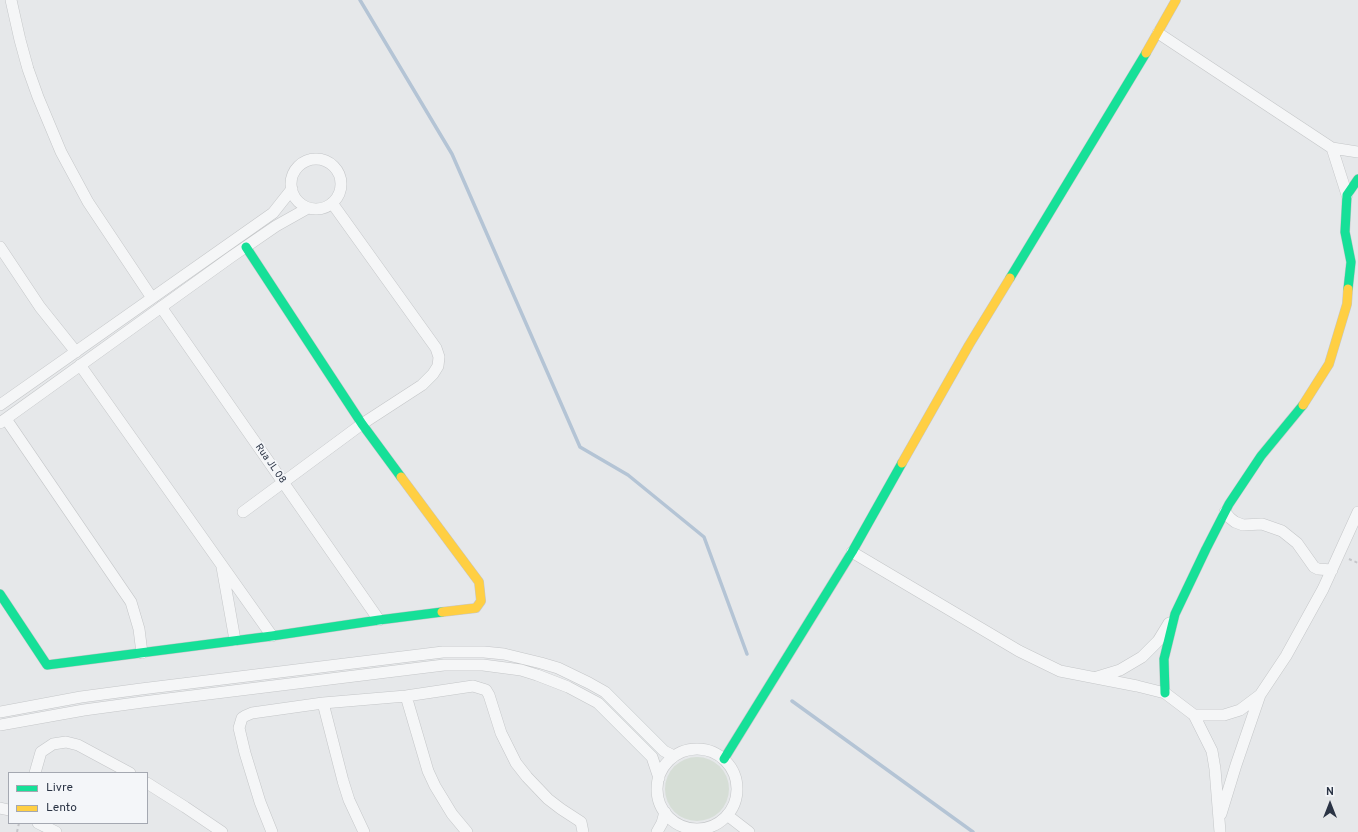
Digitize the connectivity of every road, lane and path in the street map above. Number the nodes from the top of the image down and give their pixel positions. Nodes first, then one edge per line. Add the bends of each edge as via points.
1 (12, 0) edge
2 (1176, 0) edge
3 (1158, 33) junction
4 (1332, 148) junction
5 (1358, 152) edge
6 (1358, 179) edge
7 (292, 189) junction
8 (1347, 195) junction
9 (332, 203) junction
10 (308, 208) junction
11 (0, 247) edge
12 (246, 247) junction
13 (152, 298) junction
14 (162, 307) junction
15 (110, 328) junction
16 (118, 338) junction
17 (76, 352) junction
18 (80, 365) junction
19 (0, 405) edge
20 (3, 421) edge
21 (362, 424) junction
22 (284, 483) junction
23 (243, 512) dead end
24 (1225, 512) junction
25 (1358, 512) edge
26 (852, 552) junction
27 (222, 564) junction
28 (1332, 570) junction
29 (0, 594) edge
30 (1175, 614) junction
31 (379, 620) junction
32 (272, 636) junction
33 (235, 640) junction
34 (142, 653) junction
35 (1097, 677) junction
36 (1165, 694) junction
37 (1260, 695) junction
38 (406, 696) junction
39 (323, 703) junction
40 (0, 712) edge
41 (1194, 715) junction
42 (0, 725) edge
43 (674, 756) junction
44 (724, 759) junction
45 (35, 772) edge
46 (128, 772) edge
47 (659, 778) junction
48 (148, 784) edge
49 (665, 812) junction
50 (727, 815) junction
51 (1219, 820) junction
52 (40, 824) edge
53 (684, 830) edge
54 (56, 832) edge
55 (222, 832) edge
56 (272, 832) edge
57 (364, 832) edge
58 (467, 832) edge
59 (583, 832) edge
60 (657, 832) edge
61 (749, 832) edge
62 (1220, 832) edge

1 - 13 street via 28,68 61,152 88,202
2 - 3 street
3 - 4 street
3 - 26 street via 969,345
4 - 5 street
4 - 8 street
6 - 8 street
7 - 9 street via 292,176 300,166 311,160 324,161 335,168 341,180 340,193
7 - 10 street via 297,201
7 - 13 street via 273,213
8 - 24 street via 1345,232 1351,262 1347,304 1329,364 1301,408 1261,456
9 - 10 street via 321,209
9 - 21 street via 436,348 439,357 438,366 422,385
10 - 12 street
11 - 17 street via 40,307
12 - 14 street
12 - 21 street
13 - 15 street
14 - 16 street
14 - 22 street, Rua JL 08
15 - 16 street
15 - 17 street
16 - 18 street
17 - 19 street
18 - 20 street
18 - 27 street
20 - 34 street via 131,602 139,629
21 - 22 street
21 - 31 street via 479,582 481,593 481,601 476,608
22 - 23 street
22 - 31 street, Rua JL 08
24 - 28 street via 1230,518 1244,525 1262,524 1282,531 1297,543 1314,567
24 - 30 street
25 - 28 street
26 - 35 street via 1019,651 1060,671
26 - 44 street
27 - 32 street
27 - 33 street
28 - 37 street via 1286,656
29 - 34 street via 48,665
30 - 35 street via 1158,641 1142,657 1120,670
30 - 36 street via 1164,660
31 - 32 street
32 - 33 street
33 - 34 street
35 - 36 street
36 - 41 street
37 - 41 street via 1240,710 1224,715
37 - 51 street
38 - 39 street
38 - 58 street via 428,771 452,814
38 - 59 street via 473,686 486,690 501,733 516,763 548,799 582,822
39 - 56 street via 252,713 245,716 240,723 239,728 252,778
39 - 57 street via 349,800
40 - 43 street via 141,689 443,652 484,652 541,663 589,683 605,692 664,751
41 - 51 street via 1212,751
42 - 47 street via 150,701 444,665 482,664 537,675 568,687 598,703 652,757
43 - 44 street via 699,749 712,752
43 - 47 street via 662,770
44 - 50 street via 734,774 737,787 736,800
45 - 46 street via 41,752 53,744 66,742 78,745
47 - 49 street via 658,796
48 - 55 street
49 - 53 street
49 - 60 street
50 - 53 street via 708,827
50 - 61 street
51 - 62 street
52 - 54 street

